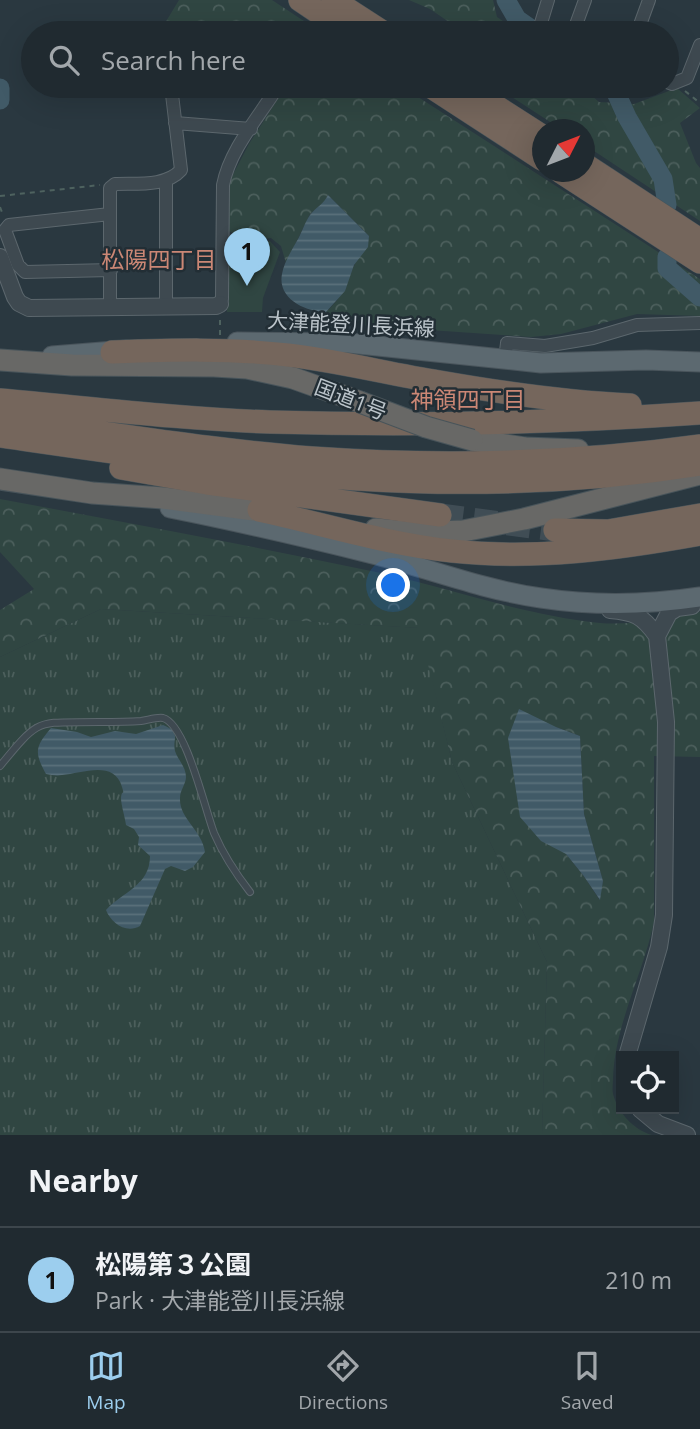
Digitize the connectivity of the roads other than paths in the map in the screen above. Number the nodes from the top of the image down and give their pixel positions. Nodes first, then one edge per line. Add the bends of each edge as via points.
1 (300, 0) edge
2 (333, 0) edge
3 (548, 0) edge
4 (585, 0) edge
5 (649, 0) edge
6 (331, 21) edge
7 (365, 21) edge
8 (542, 21) edge
9 (577, 21) edge
10 (641, 21) edge
11 (700, 45) edge
12 (679, 80) edge
13 (173, 98) edge
14 (270, 98) edge
15 (448, 98) edge
16 (483, 98) edge
17 (176, 122) junction
18 (251, 129) junction
19 (532, 130) edge
20 (532, 152) edge
21 (595, 171) edge
22 (166, 180) junction
23 (576, 182) edge
24 (110, 214) junction
25 (700, 240) edge
26 (0, 257) edge
27 (700, 262) edge
28 (111, 270) junction
29 (166, 307) junction
30 (110, 308) junction
31 (220, 308) joint
32 (700, 323) edge
33 (112, 352) junction
34 (0, 359) edge
35 (505, 360) junction
36 (700, 362) edge
37 (0, 400) edge
38 (700, 407) edge
39 (700, 413) edge
40 (0, 419) edge
41 (0, 436) edge
42 (700, 440) edge
43 (700, 446) edge
44 (0, 448) edge
45 (700, 464) edge
46 (700, 474) edge
47 (0, 479) edge
48 (92, 493) junction
49 (259, 510) junction
50 (440, 515) tunnel mouth
51 (700, 515) edge
52 (555, 530) tunnel mouth
53 (700, 534) edge
54 (700, 597) edge
55 (573, 602) junction
56 (700, 605) edge
57 (657, 636) junction
58 (0, 766) edge
59 (250, 892) dead end
60 (629, 1051) edge
61 (646, 1114) edge
62 (687, 1135) edge

1 - 6 highway
2 - 7 highway
3 - 8 street
4 - 9 street
5 - 10 street
11 - 12 street via 687,78
13 - 17 street
14 - 18 street
15 - 20 highway
16 - 19 highway
17 - 18 street
17 - 22 street via 181,170
18 - 31 street via 231,160 223,186
21 - 25 highway
22 - 24 street via 115,184 110,188
22 - 29 street
23 - 27 highway
24 - 28 street
24 - 28 street via 9,225 5,230 25,272
26 - 30 street via 15,297 24,306
28 - 30 street
29 - 30 street
29 - 31 street
32 - 35 street via 637,325 545,346 507,342
33 - 34 main road, 大津能登川長浜線
33 - 35 main road, 大津能登川長浜線 via 220,342 309,341
33 - 38 highway via 247,351 329,360 561,400
34 - 42 highway, 国道1号, bridge via 247,368 293,378 426,428 525,448 585,450
35 - 36 main road, 大津能登川長浜線
37 - 39 highway via 268,422 460,424
40 - 43 highway via 257,452 406,463 541,462
41 - 45 highway via 255,470 381,480 541,479
44 - 50 highway
46 - 49 highway via 491,527 440,533 365,528
47 - 48 highway
48 - 49 highway
48 - 55 main road via 285,533 517,594
49 - 53 highway via 423,547 475,552 578,552
51 - 52 highway via 626,529
54 - 55 main road via 657,603
55 - 57 street via 634,614
56 - 57 street via 669,612
57 - 60 street via 666,722 664,915
58 - 59 lane via 26,734 48,721 162,718 172,724 186,748 214,834
61 - 62 street

